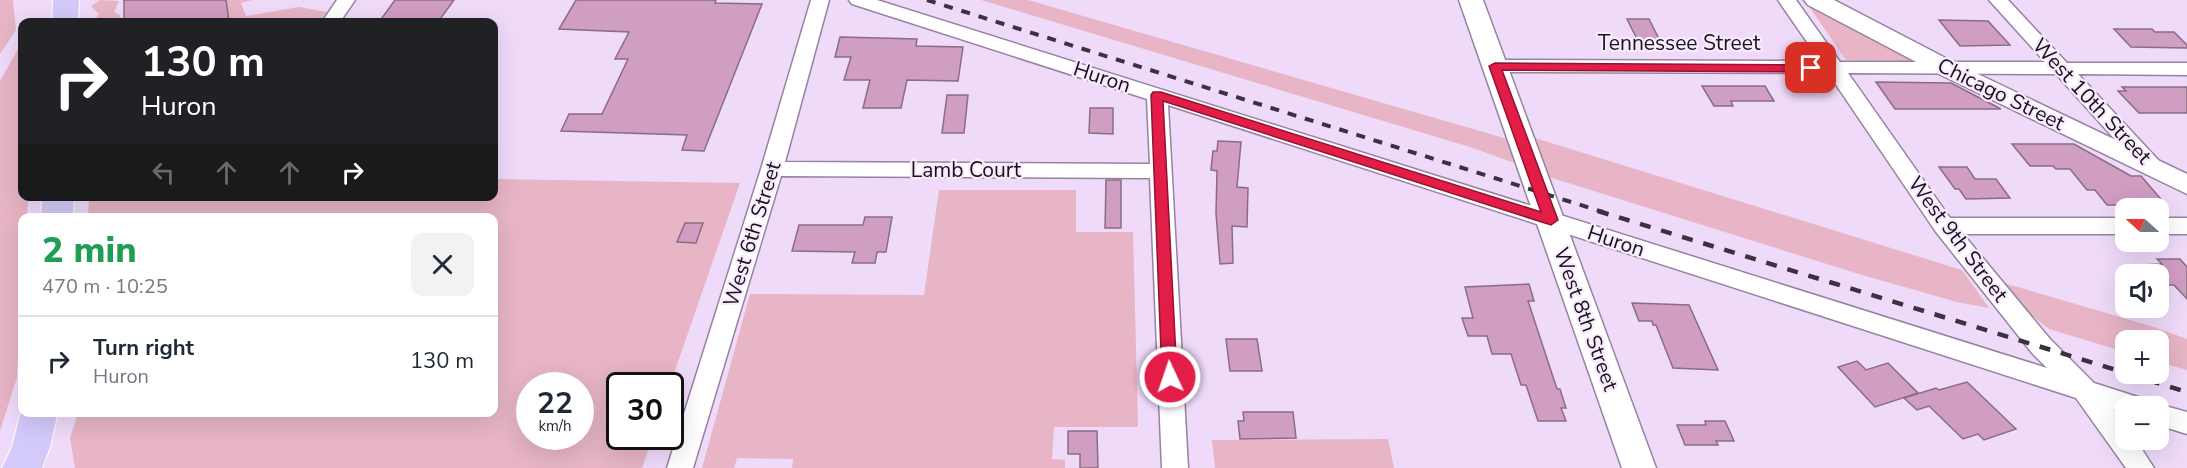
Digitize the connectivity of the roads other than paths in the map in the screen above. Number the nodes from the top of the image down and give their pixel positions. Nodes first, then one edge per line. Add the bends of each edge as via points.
1 (66, 0) edge
2 (346, 0) edge
3 (820, 0) edge
4 (858, 0) edge
5 (1471, 0) edge
6 (1787, 0) edge
7 (1816, 0) edge
8 (1998, 0) edge
9 (65, 18) edge
10 (334, 18) edge
11 (1495, 66) junction
12 (1835, 68) junction
13 (2187, 69) edge
14 (1950, 70) junction
15 (2062, 70) junction
16 (1157, 95) junction
17 (772, 168) junction
18 (2154, 169) junction
19 (1159, 171) junction
20 (2187, 185) edge
21 (2187, 201) edge
22 (1551, 220) junction
23 (1944, 226) junction
24 (2115, 226) edge
25 (2169, 226) edge
26 (2187, 226) edge
27 (2086, 391) junction
28 (2115, 400) edge
29 (38, 417) edge
30 (2169, 417) edge
31 (2187, 423) edge
32 (22, 468) edge
33 (680, 468) edge
34 (1175, 468) edge
35 (1639, 468) edge
36 (2141, 468) edge

1 - 9 main road
2 - 10 street
3 - 17 street, West 6th Street
4 - 16 street, Huron
5 - 11 street, West 8th Street
6 - 12 street, West 9th Street
7 - 14 street, Chicago Street
8 - 15 street, West 10th Street
11 - 12 street, Tennessee Street
11 - 22 street, West 8th Street
12 - 14 street, Tennessee Street
12 - 23 street, West 9th Street
13 - 15 street, Tennessee Street
14 - 15 street, Tennessee Street
14 - 18 street, Chicago Street
15 - 18 street, West 10th Street
16 - 19 street
16 - 22 street, Huron
17 - 19 street, Lamb Court
17 - 33 street, West 6th Street
18 - 20 street, Chicago Street
18 - 21 street, West 10th Street
19 - 34 street
22 - 27 street, Huron
22 - 35 street, West 8th Street
23 - 24 street
23 - 27 street, West 9th Street via 2041,346
25 - 26 street
27 - 28 street, Huron
27 - 36 street, West 9th Street
29 - 32 main road
30 - 31 street

